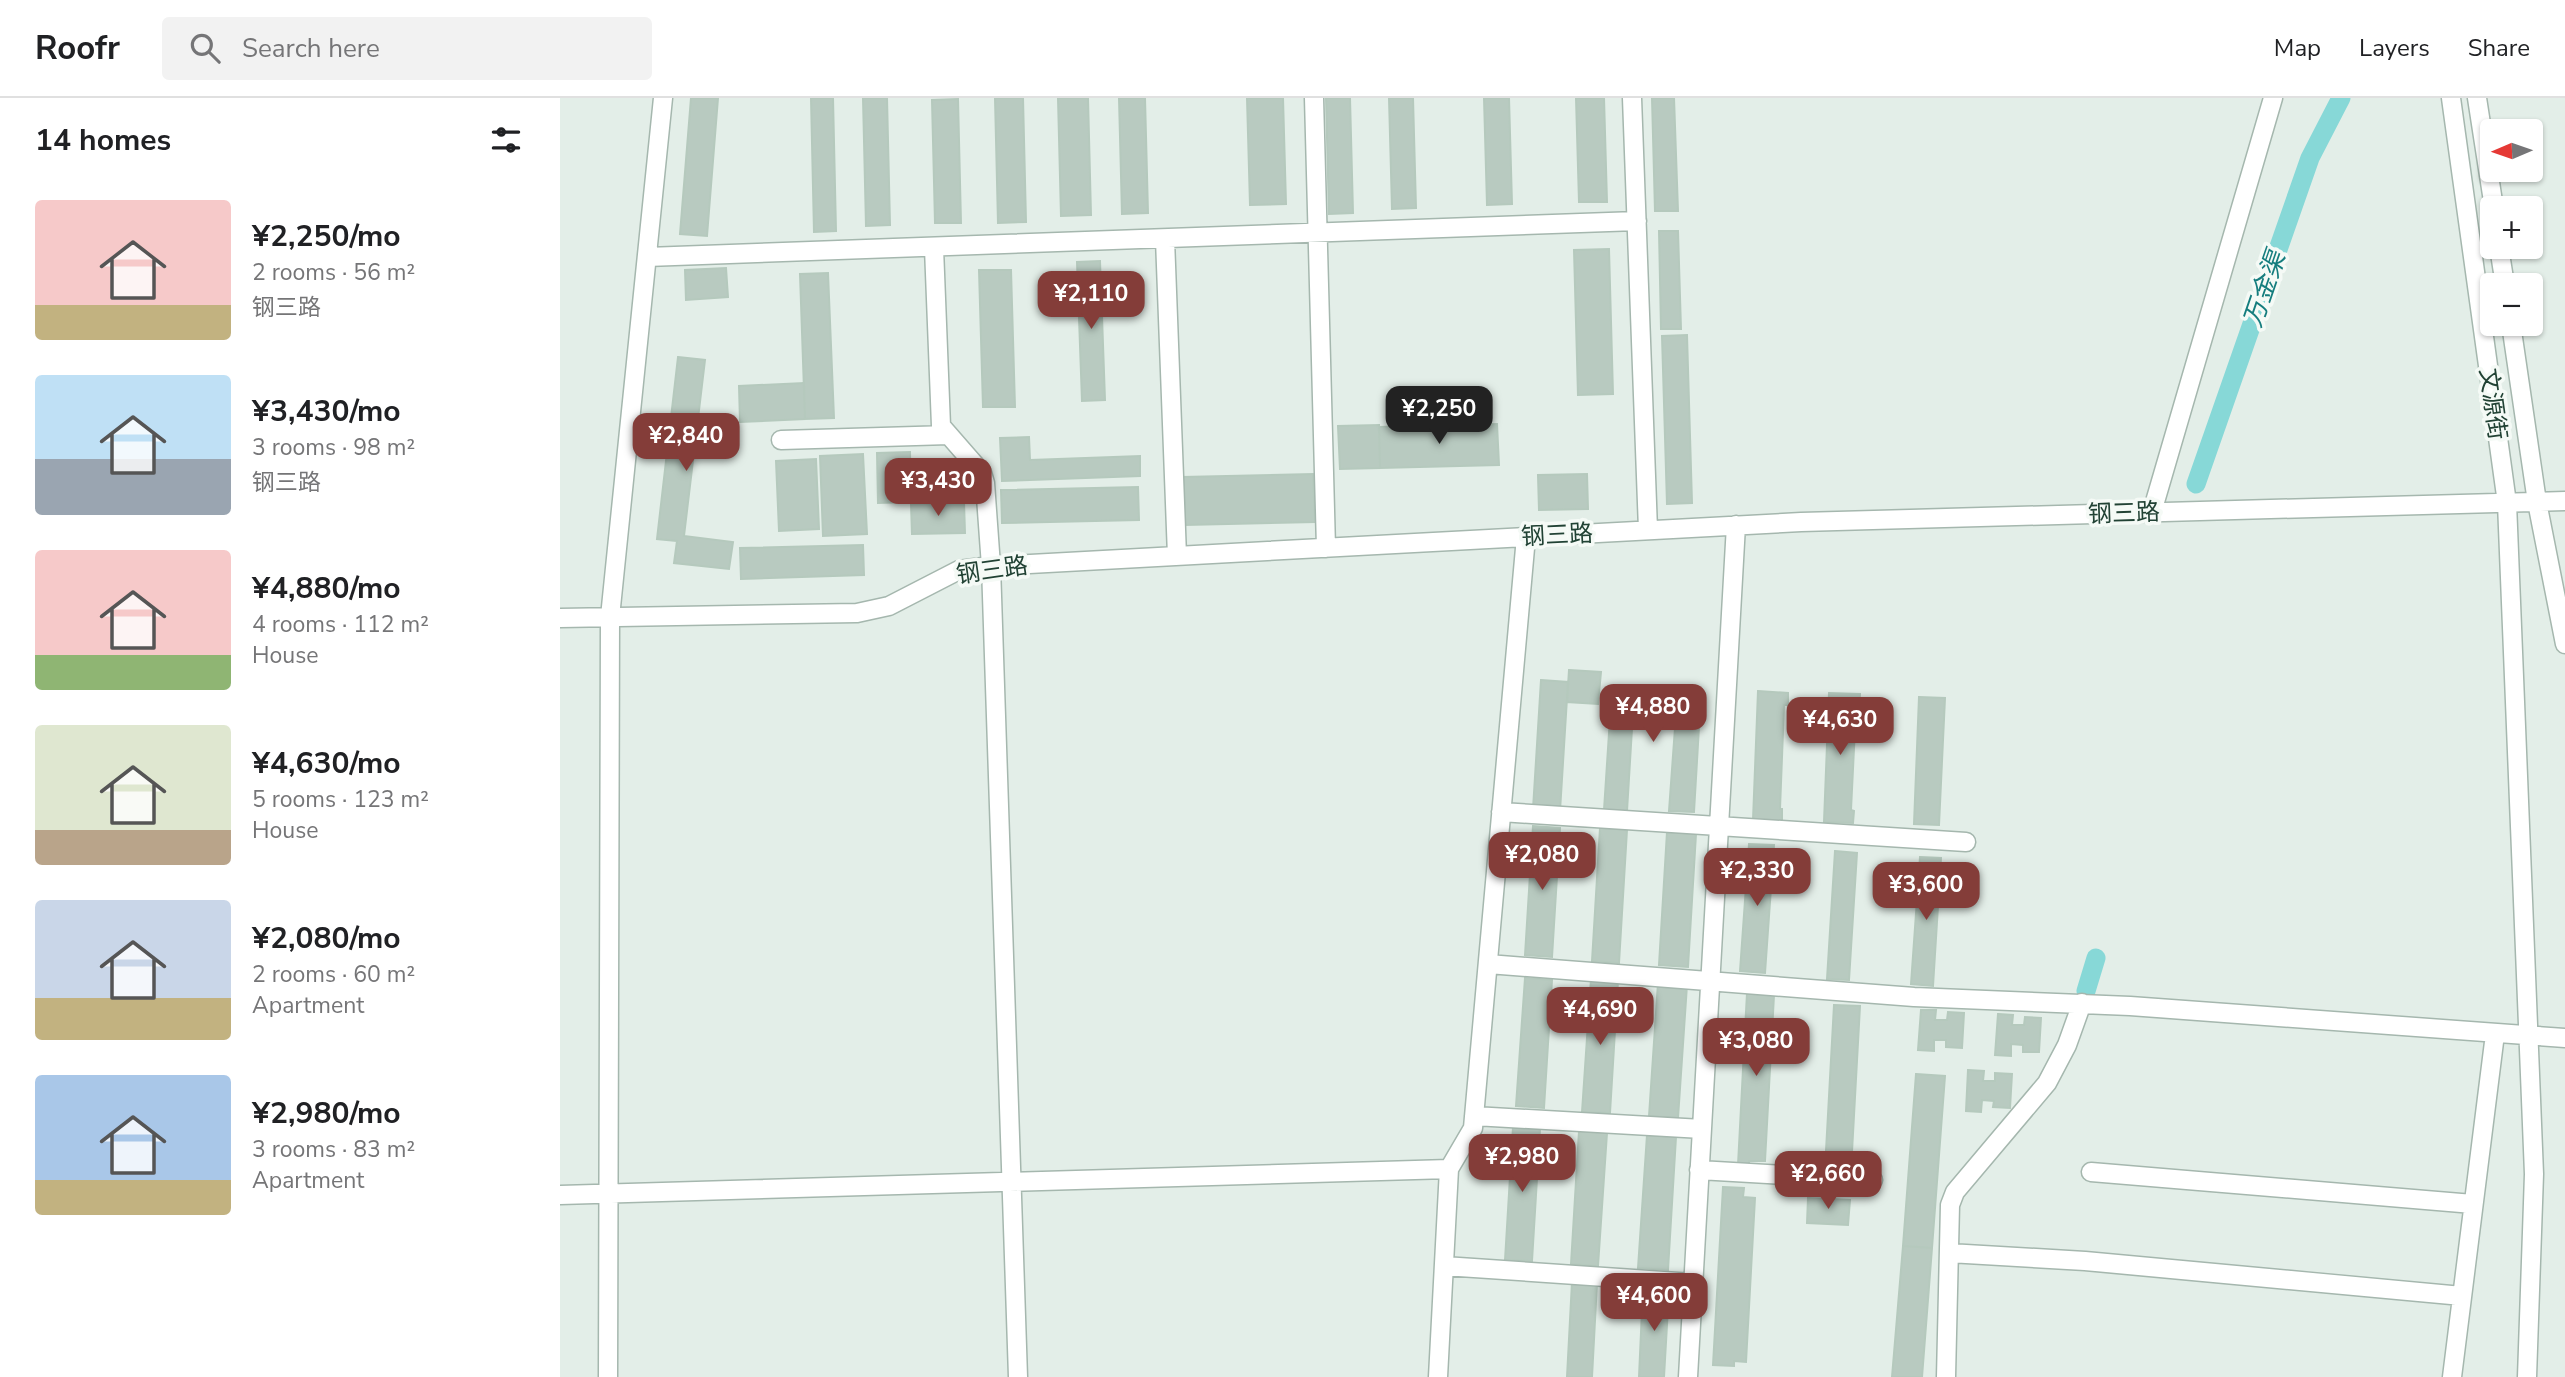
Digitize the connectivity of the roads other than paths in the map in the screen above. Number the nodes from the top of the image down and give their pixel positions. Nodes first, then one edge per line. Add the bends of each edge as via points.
1 (663, 98) edge
2 (1314, 98) edge
3 (1632, 98) edge
4 (2273, 98) edge
5 (2451, 98) edge
6 (2477, 98) edge
7 (2492, 196) edge
8 (1637, 221) junction
9 (1317, 233) junction
10 (1165, 239) junction
11 (934, 248) junction
12 (647, 257) junction
13 (2513, 336) edge
14 (949, 435) junction
15 (781, 440) dead end
16 (2565, 501) edge
17 (2537, 502) junction
18 (2507, 503) junction
19 (2152, 512) junction
20 (1736, 525) junction
21 (1648, 530) junction
22 (1526, 537) junction
23 (1326, 548) junction
24 (1177, 556) junction
25 (991, 566) junction
26 (610, 617) junction
27 (560, 618) edge
28 (2565, 644) edge
29 (1501, 812) junction
30 (1719, 826) junction
31 (1966, 842) dead end
32 (1488, 964) junction
33 (1710, 981) junction
34 (2082, 1003) junction
35 (2495, 1034) junction
36 (2528, 1036) junction
37 (2565, 1038) edge
38 (1474, 1116) junction
39 (1702, 1129) junction
40 (1448, 1169) junction
41 (1699, 1170) junction
42 (2091, 1172) dead end
43 (1011, 1180) junction
44 (1873, 1180) dead end
45 (608, 1193) junction
46 (560, 1195) edge
47 (2473, 1204) junction
48 (1949, 1253) junction
49 (1444, 1266) junction
50 (1693, 1283) junction
51 (2462, 1296) junction
52 (608, 1377) edge
53 (1018, 1377) edge
54 (1438, 1377) edge
55 (1688, 1377) edge
56 (1945, 1377) edge
57 (2452, 1377) edge
58 (2527, 1377) edge

1 - 12 street
2 - 9 street
3 - 8 street
4 - 19 street
5 - 18 street, 文源街
6 - 7 street
8 - 9 street
8 - 21 street
9 - 10 street
9 - 23 street
10 - 11 street
10 - 24 street
11 - 12 street
11 - 14 street via 941,426
12 - 26 street
13 - 17 street, 文源街
14 - 15 street
14 - 25 street via 982,473
16 - 17 street, 钢三路
17 - 18 street, 钢三路
17 - 28 street, 文源街
18 - 19 street, 钢三路
18 - 36 street, 文源街
19 - 20 street, 钢三路
20 - 21 street, 钢三路
20 - 30 street
21 - 22 street, 钢三路
22 - 23 street, 钢三路
22 - 29 street
23 - 24 street, 钢三路
24 - 25 street, 钢三路
25 - 26 street, 钢三路 via 959,570 890,606 857,613
25 - 43 street
26 - 27 street, 钢三路
26 - 45 street
29 - 30 street
29 - 32 street
30 - 31 street
30 - 33 street
32 - 33 street
32 - 38 street
33 - 34 street via 1914,997
33 - 39 street
34 - 35 street
34 - 48 street via 2047,1083 1955,1192 1950,1205
35 - 36 street
35 - 47 street
36 - 37 street
36 - 58 street, 文源街 via 2534,1174
38 - 39 street
38 - 40 street via 1467,1141
39 - 41 street
40 - 43 street
40 - 49 street
41 - 44 street
41 - 50 street
42 - 47 street
43 - 45 street
43 - 53 street
45 - 46 street
45 - 52 street
47 - 51 street
48 - 51 street
48 - 56 street
49 - 50 street
49 - 54 street
50 - 55 street
51 - 57 street

